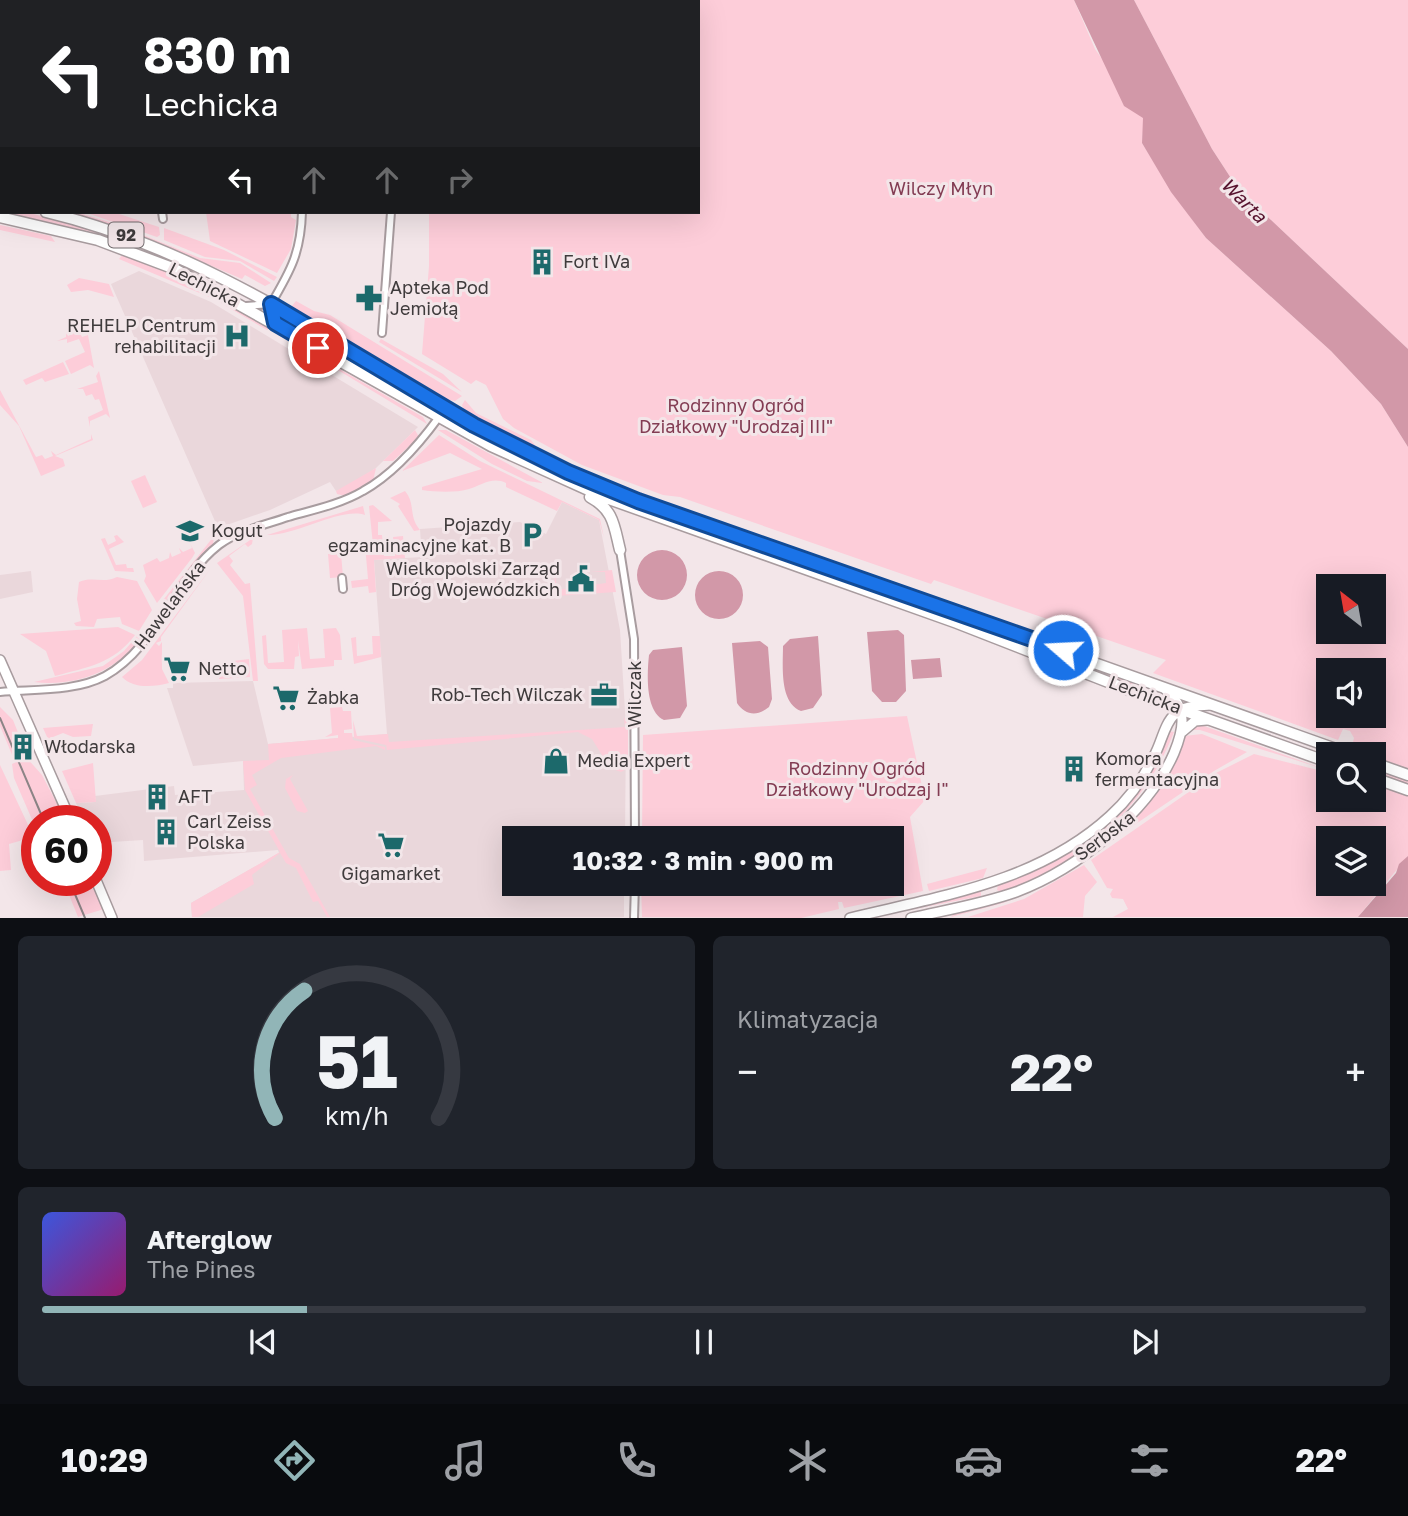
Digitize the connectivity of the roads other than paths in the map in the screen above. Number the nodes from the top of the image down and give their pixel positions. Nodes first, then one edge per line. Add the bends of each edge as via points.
1 (52, 214) edge
2 (302, 214) edge
3 (391, 214) edge
4 (0, 216) edge
5 (271, 304) junction
6 (246, 306) junction
7 (275, 323) junction
8 (382, 332) dead end
9 (439, 417) junction
10 (556, 478) junction
11 (620, 550) joint
12 (342, 578) dead end
13 (343, 589) dead end
14 (0, 660) edge
15 (1153, 682) junction
16 (13, 690) junction
17 (0, 692) edge
18 (1157, 701) junction
19 (1215, 704) junction
20 (1182, 709) junction
21 (1209, 720) junction
22 (1167, 726) junction
23 (1182, 732) junction
24 (1317, 742) edge
25 (1316, 758) edge
26 (1386, 767) edge
27 (1408, 775) edge
28 (1386, 782) edge
29 (1408, 790) edge
30 (64, 805) edge
31 (635, 826) edge
32 (987, 884) junction
33 (103, 896) edge
34 (635, 896) edge
35 (991, 900) junction
36 (112, 918) edge
37 (634, 918) edge
38 (850, 918) edge
39 (911, 918) edge

1 - 5 main road, Lechicka / 92 via 153,245
2 - 5 street via 298,253
3 - 8 street
4 - 6 main road, Lechicka / 92 via 128,250
5 - 6 street
5 - 7 street
5 - 15 main road, Lechicka / 92 via 483,430 568,472 638,501
6 - 7 main road, Lechicka / 92
7 - 9 main road, Lechicka / 92
9 - 10 main road, Lechicka / 92
9 - 16 street, Hawelańska via 365,490 248,530 217,547 114,671 89,683
10 - 11 main road via 606,508 614,520
10 - 18 main road, Lechicka / 92
11 - 31 street, Wilczak via 634,639
12 - 13 street
14 - 16 street
15 - 19 main road, Lechicka / 92
15 - 20 street via 1170,692
16 - 17 street
16 - 30 street
18 - 20 main road, Lechicka / 92
18 - 22 street via 1166,713
19 - 20 street
19 - 24 main road, Lechicka / 92
20 - 21 main road, Lechicka / 92
20 - 22 street, Serbska
20 - 23 street, Serbska
21 - 23 street via 1195,721
21 - 25 main road, Lechicka / 92
22 - 32 street, Serbska via 1141,780 1097,827 1044,862
23 - 35 street, Serbska via 1163,775 1134,815 1047,877
26 - 27 main road
28 - 29 main road
32 - 35 street
32 - 38 street, Serbska
33 - 36 street
34 - 37 street
35 - 39 street, Serbska

